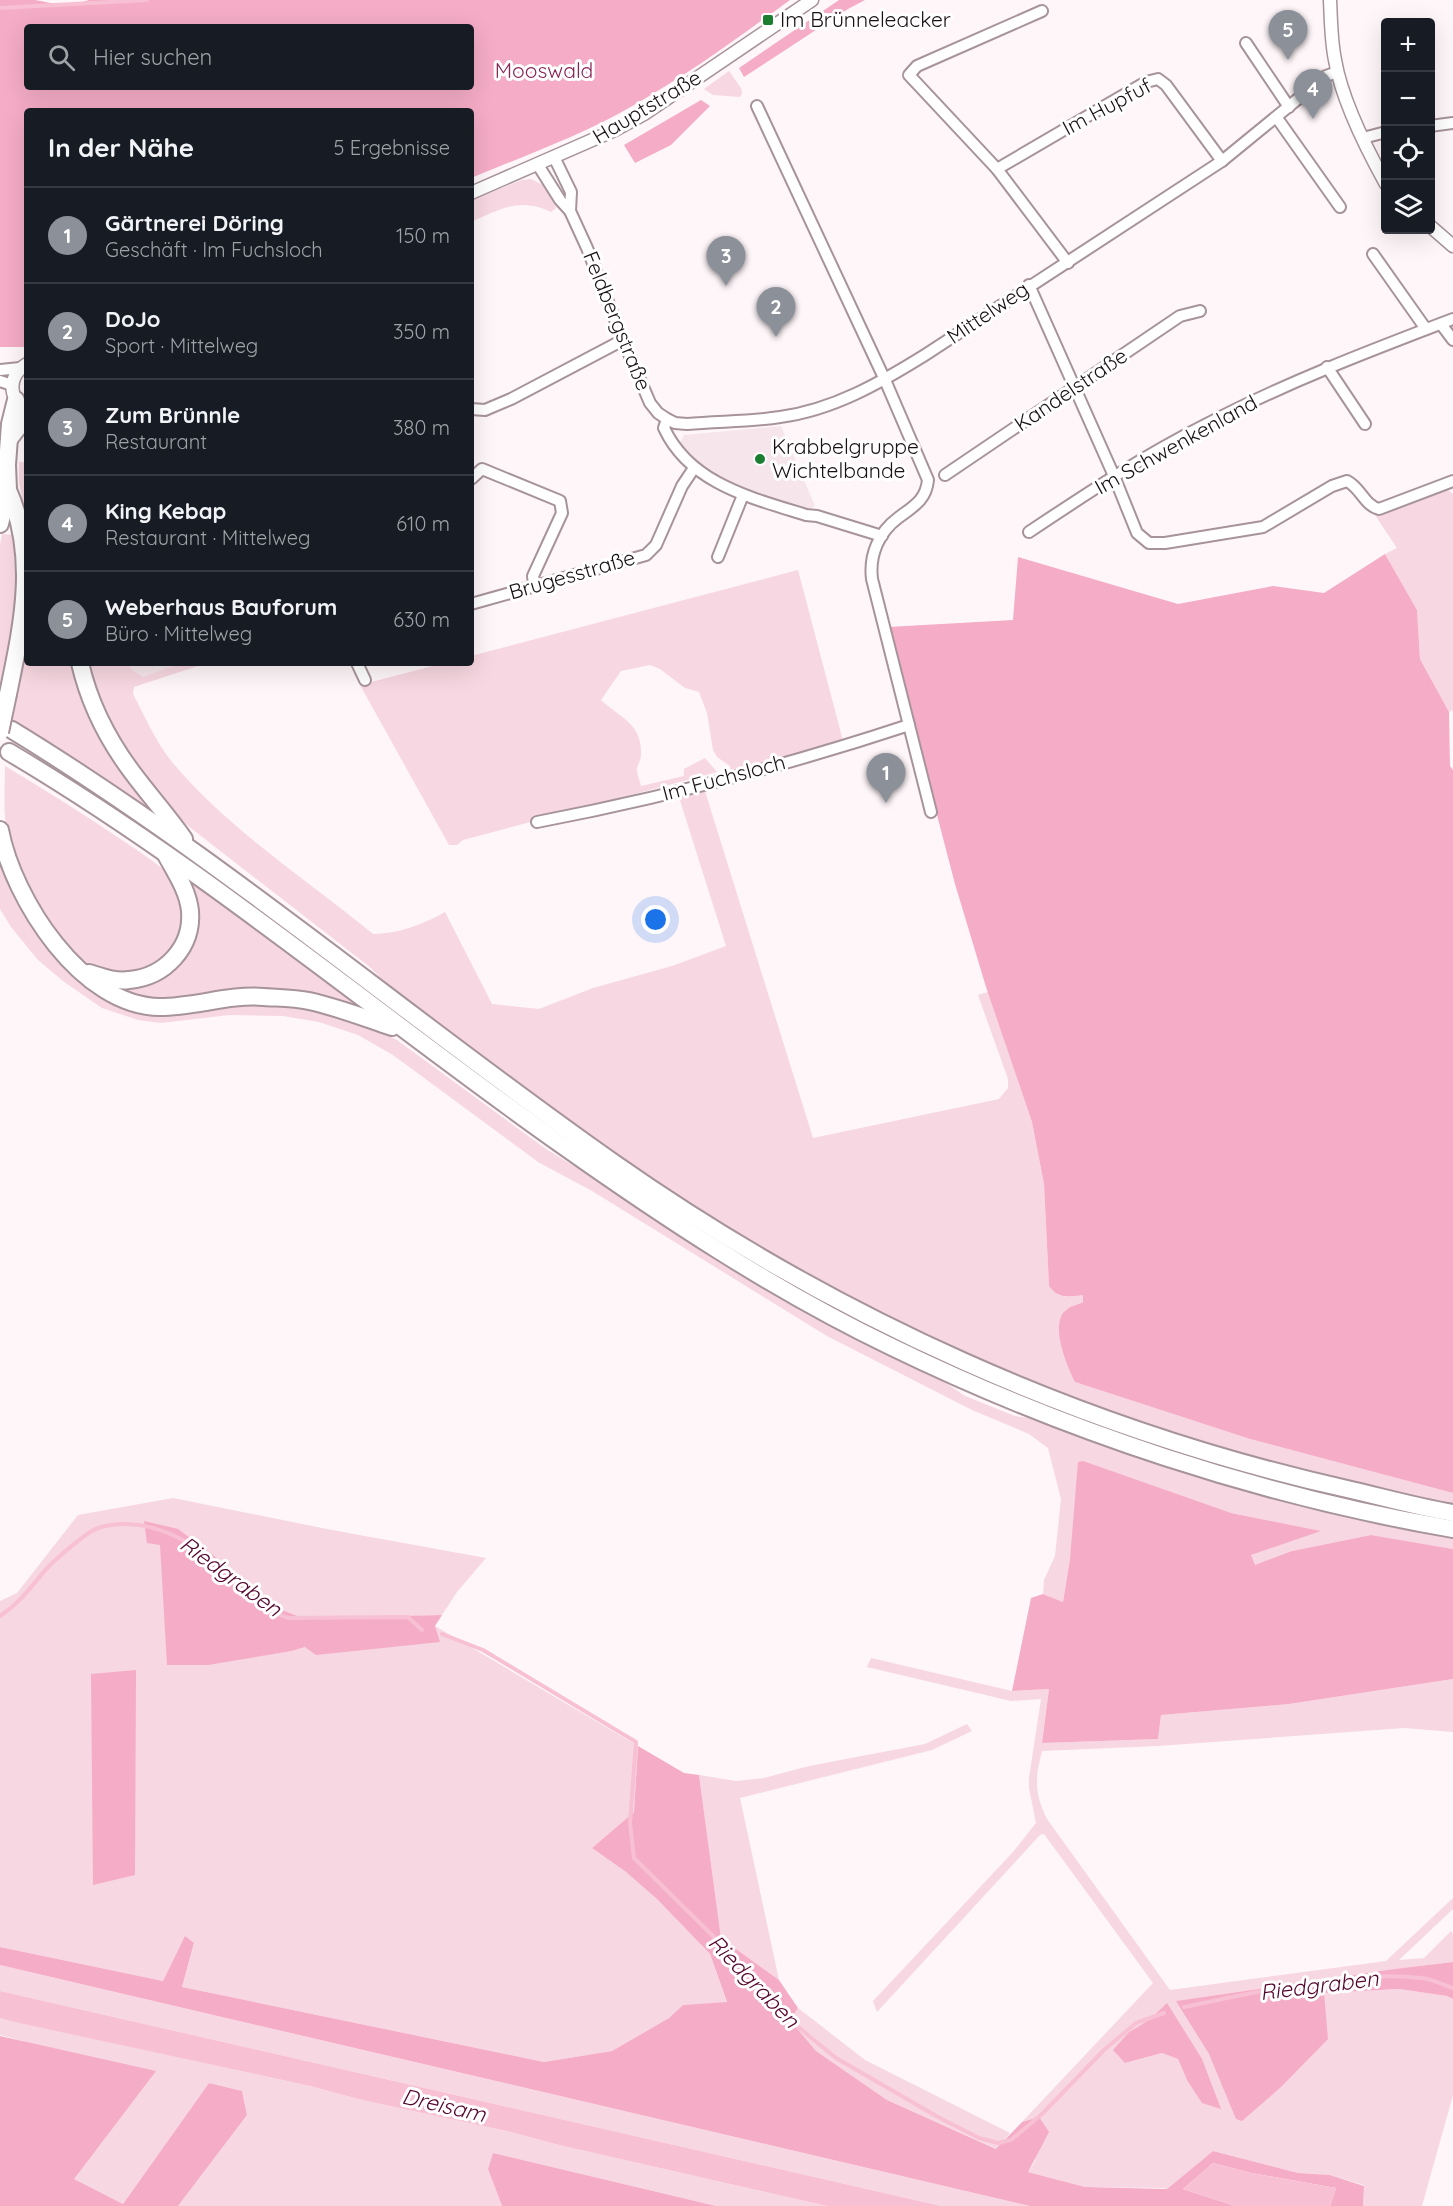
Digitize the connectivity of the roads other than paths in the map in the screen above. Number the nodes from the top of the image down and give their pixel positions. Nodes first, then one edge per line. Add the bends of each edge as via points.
1 (812, 0) edge
2 (1330, 0) edge
3 (1042, 11) dead end
4 (1246, 43) dead end
5 (1337, 72) junction
6 (757, 106) dead end
7 (1289, 107) junction
8 (1277, 118) junction
9 (1453, 123) edge
10 (1435, 125) edge
11 (1381, 133) edge
12 (1363, 138) junction
13 (554, 157) junction
14 (1221, 161) junction
15 (538, 165) junction
16 (997, 169) junction
17 (1384, 180) edge
18 (474, 192) edge
19 (1340, 207) dead end
20 (570, 211) junction
21 (1435, 230) edge
22 (1453, 246) edge
23 (1373, 254) dead end
24 (1068, 263) junction
25 (1029, 285) junction
26 (1200, 311) dead end
27 (1453, 319) edge
28 (1441, 324) junction
29 (1426, 329) junction
30 (623, 340) junction
31 (1453, 340) edge
32 (23, 366) edge
33 (1327, 367) junction
34 (0, 370) edge
35 (885, 380) junction
36 (1074, 388) junction
37 (14, 394) edge
38 (474, 409) edge
39 (667, 419) junction
40 (24, 420) edge
41 (1365, 424) dead end
42 (10, 439) junction
43 (694, 468) junction
44 (945, 475) dead end
45 (474, 476) edge
46 (1114, 476) junction
47 (1453, 481) edge
48 (9, 490) junction
49 (743, 495) junction
50 (0, 524) edge
51 (1029, 532) dead end
52 (882, 536) junction
53 (24, 556) edge
54 (718, 557) dead end
55 (534, 585) junction
56 (474, 603) edge
57 (24, 608) edge
58 (81, 666) edge
59 (358, 666) edge
60 (365, 680) dead end
61 (909, 725) junction
62 (6, 731) edge
63 (9, 752) dead end
64 (932, 812) dead end
65 (537, 822) dead end
66 (0, 830) edge
67 (189, 847) junction
68 (164, 852) junction
69 (82, 970) junction
70 (404, 1030) junction
71 (1453, 1513) edge
72 (1453, 1529) edge

1 - 13 street, Hauptstraße via 625,125
2 - 5 street
3 - 16 street via 917,66 909,75
4 - 7 street
5 - 7 street, Mittelweg via 1326,76
5 - 12 street
6 - 35 street
7 - 8 street, Mittelweg
8 - 14 street, Mittelweg
8 - 19 street
9 - 10 street
11 - 12 street
12 - 17 street
13 - 15 street, Hauptstraße
13 - 20 street, Feldbergstraße via 571,192
14 - 16 street, Im Hupfuf via 1158,79 1146,82
14 - 24 street, Mittelweg
15 - 18 street, Hauptstraße
15 - 20 street, Feldbergstraße
16 - 24 street
20 - 30 street, Feldbergstraße
21 - 22 street
23 - 29 street
24 - 25 street, Mittelweg
25 - 35 street, Mittelweg
25 - 36 street
26 - 36 street, Kandelstraße via 1180,316
27 - 28 street, Im Schwenkenland
28 - 29 street, Im Schwenkenland
28 - 31 street
29 - 33 street, Im Schwenkenland
30 - 38 street via 511,399 485,410
30 - 39 street, Feldbergstraße via 650,403
32 - 34 street
32 - 37 street via 14,376
33 - 41 street
33 - 46 street, Im Schwenkenland via 1205,424
35 - 39 street, Mittelweg via 852,396 782,417 687,424
35 - 52 street via 928,480 921,502
36 - 44 street, Kandelstraße
36 - 46 street
37 - 42 highway
39 - 43 street, Feldbergstraße via 664,428 670,442
40 - 42 highway
42 - 48 highway
43 - 49 street, Feldbergstraße
43 - 55 street, Brugesstraße via 682,486 657,545 646,555
45 - 55 street via 482,469 560,501 562,513 533,576
46 - 47 street via 1137,533 1149,543 1263,527 1347,481 1370,505 1379,508
46 - 51 street, Im Schwenkenland
48 - 50 highway
48 - 53 highway via 21,528
49 - 52 street, Feldbergstraße
49 - 54 street
52 - 61 street via 870,562 872,579
55 - 56 street, Brugesstraße
57 - 62 highway, bridge via 8,694
58 - 67 highway via 96,712 112,742
59 - 60 street
61 - 64 street
61 - 65 street, Im Fuchsloch via 729,777
62 - 67 highway
63 - 68 highway
66 - 69 highway via 7,859 30,909
67 - 71 highway via 616,1165 730,1239 857,1311 1010,1383 1117,1424 1288,1476
68 - 69 highway via 190,909 186,939 176,957 161,970 130,980 115,980
68 - 70 highway
69 - 70 highway via 108,992 151,1006 234,997 308,1000
70 - 72 highway via 567,1149 719,1251 892,1347 1018,1404 1165,1456 1280,1490

